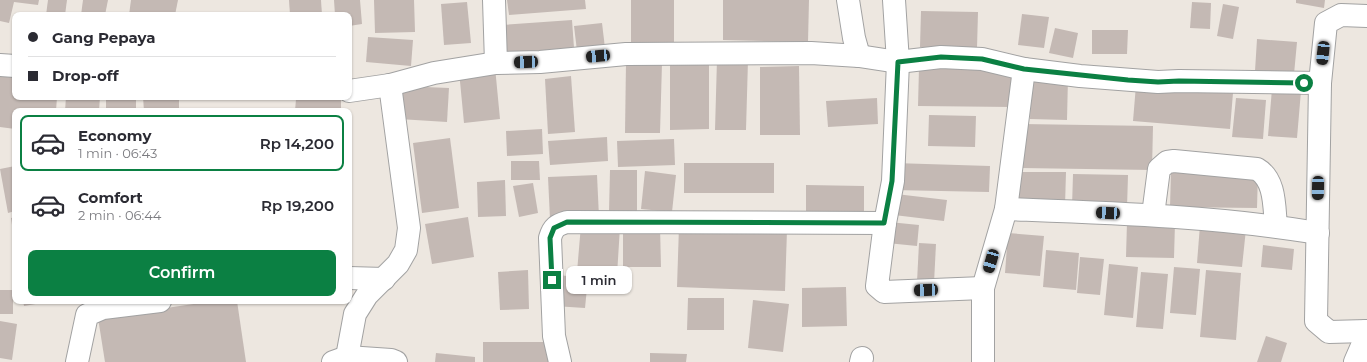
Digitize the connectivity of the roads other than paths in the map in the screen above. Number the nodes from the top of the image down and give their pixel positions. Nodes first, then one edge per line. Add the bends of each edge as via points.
1 (494, 0) edge
2 (848, 0) edge
3 (894, 0) edge
4 (1367, 16) edge
5 (859, 56) junction
6 (898, 62) junction
7 (496, 63) junction
8 (0, 65) edge
9 (12, 66) edge
10 (1024, 69) junction
11 (1320, 83) junction
12 (390, 85) junction
13 (352, 91) edge
14 (1006, 209) junction
15 (1153, 216) junction
16 (884, 223) junction
17 (1276, 226) junction
18 (1318, 233) junction
19 (352, 278) edge
20 (384, 278) junction
21 (983, 288) junction
22 (136, 304) edge
23 (1367, 331) edge
24 (340, 359) edge
25 (77, 362) edge
26 (396, 362) edge
27 (560, 362) edge
28 (983, 362) edge
29 (1355, 362) edge

1 - 7 street
2 - 5 street
3 - 6 street
4 - 11 street via 1341,15 1326,23
5 - 6 street
5 - 7 street via 811,53 626,54 540,62
6 - 10 street via 947,57 982,59
6 - 16 street via 892,181
7 - 12 street via 434,73
8 - 9 street
10 - 11 street via 1158,82
10 - 14 street
11 - 18 street
12 - 13 street
12 - 20 street via 409,228 406,250 398,264
14 - 15 street
14 - 21 street
15 - 17 street
15 - 17 street via 1159,169 1167,162 1174,161 1262,171 1270,183 1273,194
16 - 21 street via 876,281 879,290 884,292
16 - 27 street via 567,222 558,225 550,238 554,336
17 - 18 street
18 - 23 street via 1316,321 1329,332
19 - 20 street
20 - 24 street via 367,295 356,314
21 - 28 street
22 - 25 street via 103,308 87,316
23 - 29 street
24 - 26 street

